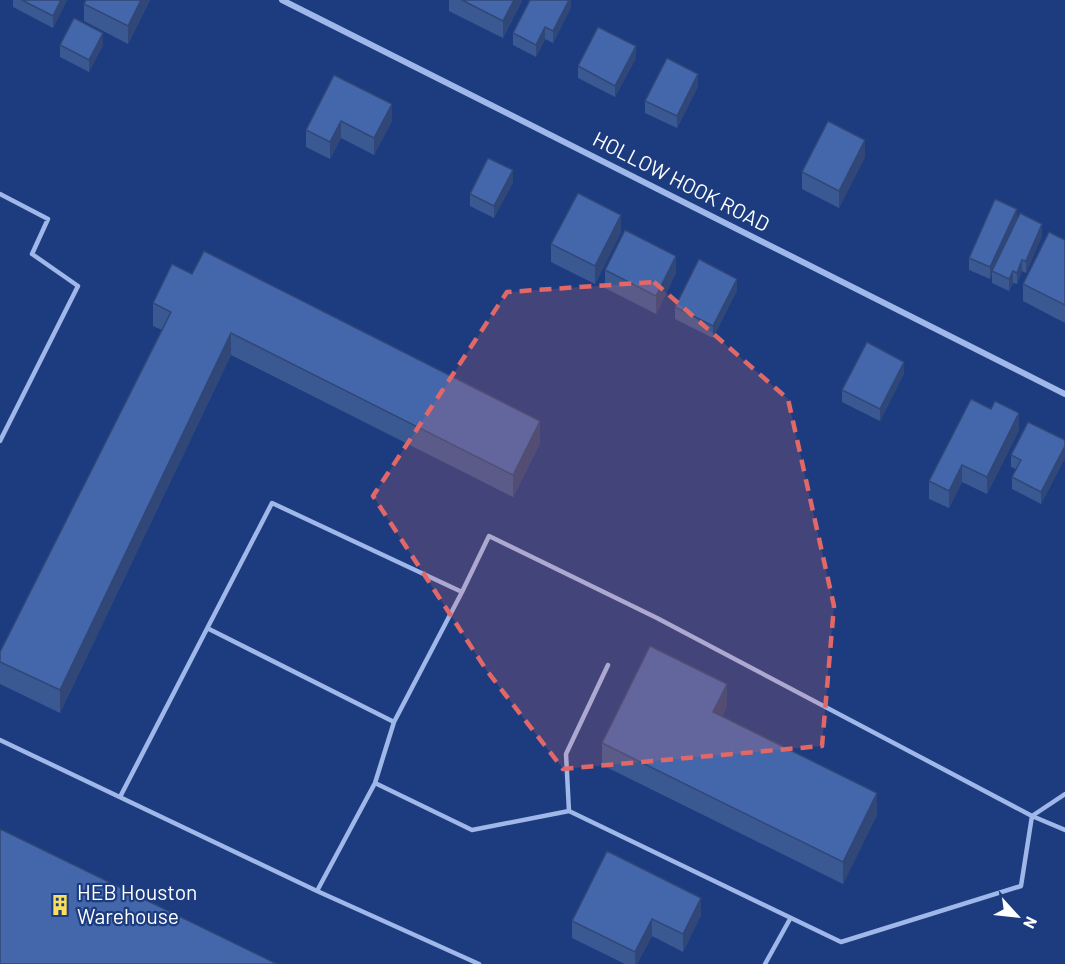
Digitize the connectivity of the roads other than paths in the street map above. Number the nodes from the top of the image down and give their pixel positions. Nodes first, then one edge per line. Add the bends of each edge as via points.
1 (282, 0) edge
2 (0, 194) edge
3 (1065, 394) edge
4 (0, 441) edge
5 (462, 592) junction
6 (209, 629) junction
7 (608, 665) dead end
8 (394, 722) junction
9 (0, 740) edge
10 (375, 783) junction
11 (1065, 794) edge
12 (120, 797) junction
13 (569, 811) junction
14 (1032, 816) junction
15 (1065, 830) edge
16 (317, 891) junction
17 (790, 919) junction
18 (479, 964) edge
19 (765, 964) edge

1 - 3 street, HOLLOW HOOK ROAD
2 - 4 lane via 48,219 32,254 78,286
5 - 6 lane via 272,503
5 - 8 lane
5 - 14 lane via 489,536 657,618
6 - 8 lane
6 - 12 lane
7 - 13 lane via 566,754
8 - 10 lane
9 - 12 lane
10 - 13 lane via 472,830
10 - 16 lane
11 - 14 lane
12 - 16 lane
13 - 17 lane
14 - 15 lane
14 - 17 lane via 1021,886 841,942
16 - 18 lane
17 - 19 lane

